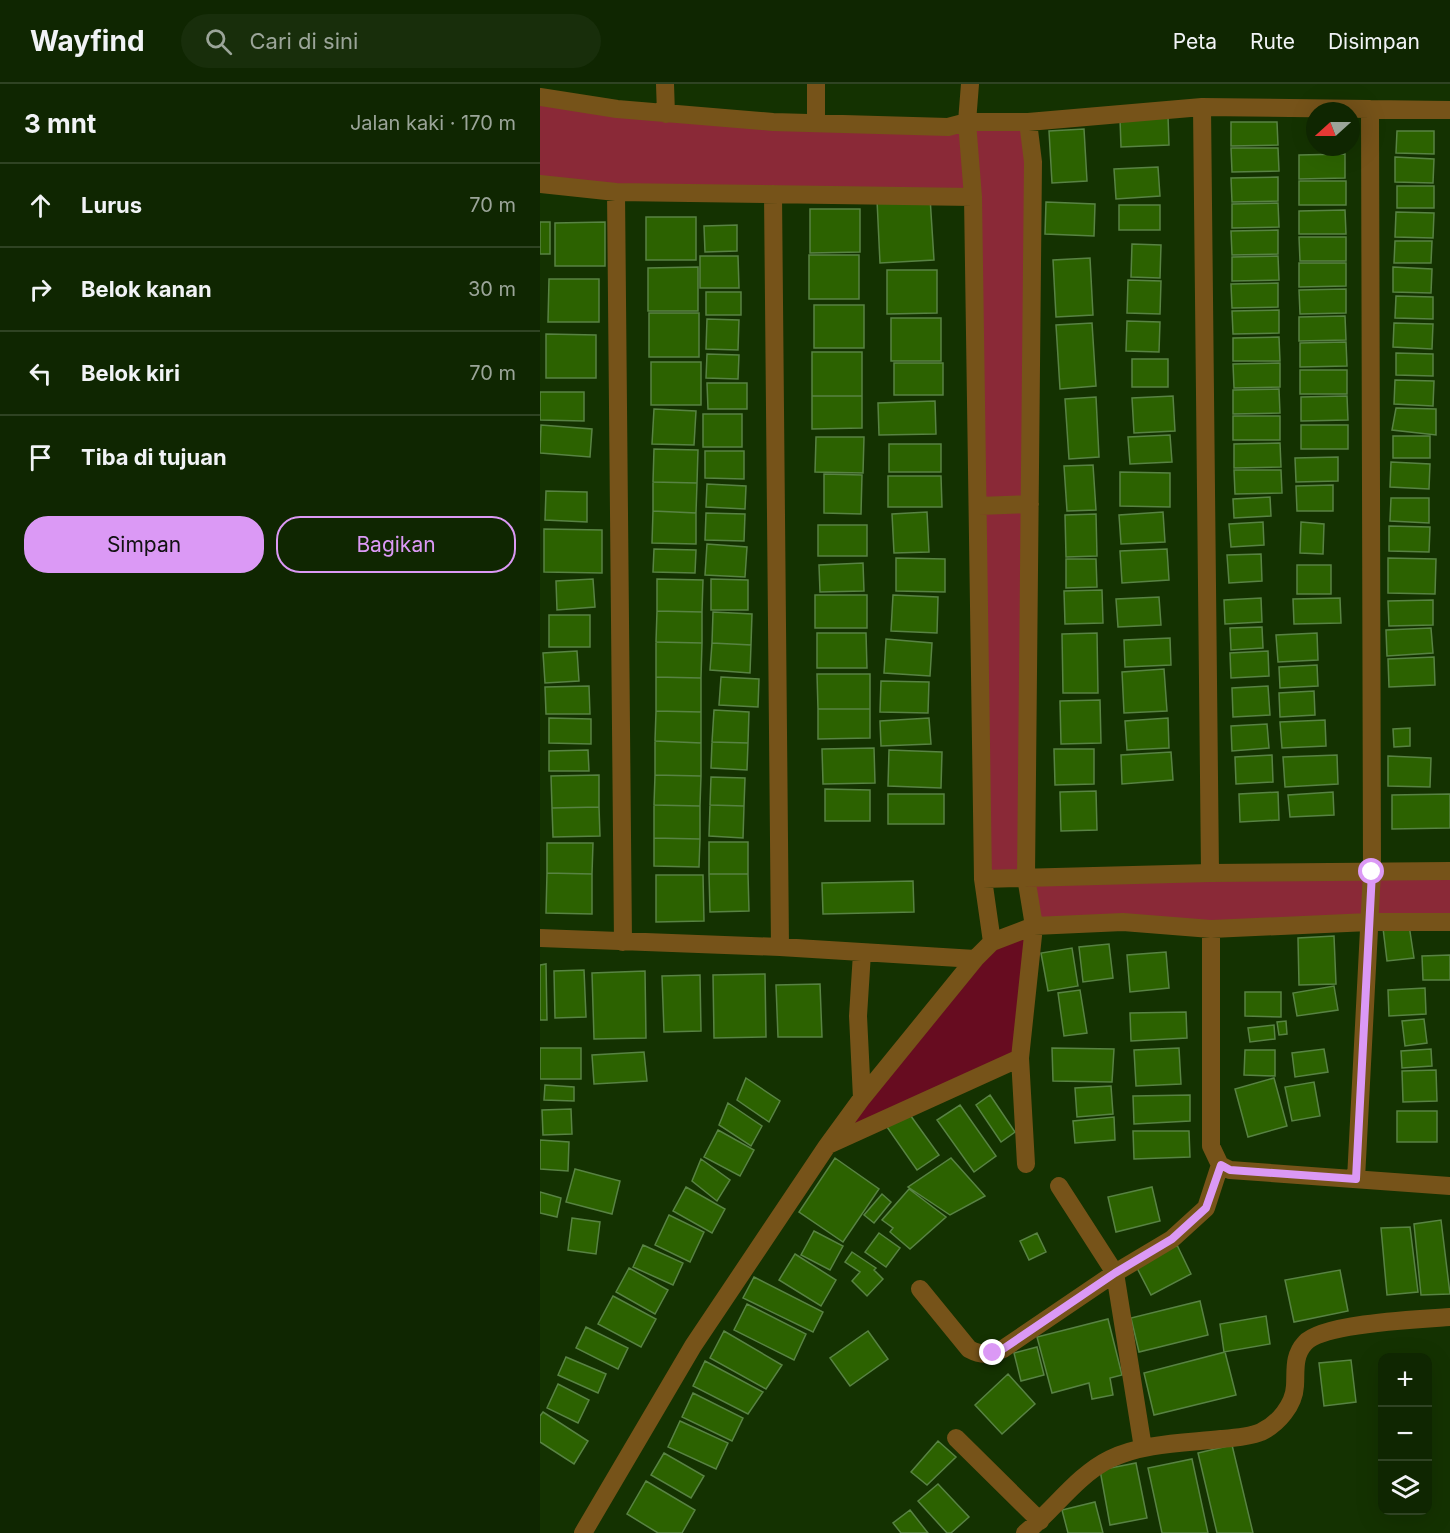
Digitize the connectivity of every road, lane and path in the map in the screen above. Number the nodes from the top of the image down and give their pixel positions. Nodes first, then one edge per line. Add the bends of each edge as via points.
1 (664, 84) edge
2 (816, 84) edge
3 (970, 84) edge
4 (540, 97) edge
5 (1202, 107) junction
6 (1370, 109) junction
7 (1450, 110) edge
8 (666, 114) junction
9 (816, 122) junction
10 (1028, 122) junction
11 (967, 123) junction
12 (540, 184) edge
13 (616, 192) junction
14 (773, 194) junction
15 (973, 197) junction
16 (1030, 504) junction
17 (979, 506) junction
18 (1450, 871) edge
19 (1372, 872) junction
20 (1210, 873) junction
21 (1026, 877) junction
22 (983, 879) junction
23 (1369, 922) junction
24 (1450, 922) edge
25 (1034, 926) junction
26 (1211, 928) junction
27 (540, 938) edge
28 (622, 942) junction
29 (992, 942) junction
30 (780, 947) junction
31 (862, 953) junction
32 (975, 959) junction
33 (1020, 1058) junction
34 (862, 1098) junction
35 (827, 1146) junction
36 (1026, 1164) dead end
37 (1221, 1165) junction
38 (1356, 1179) junction
39 (1059, 1186) dead end
40 (1450, 1186) edge
41 (1115, 1273) junction
42 (920, 1289) dead end
43 (1450, 1317) edge
44 (956, 1438) dead end
45 (1143, 1448) junction
46 (1040, 1521) junction
47 (583, 1533) edge
48 (1025, 1533) edge

1 - 8 street
2 - 9 street
3 - 11 street
4 - 8 street
5 - 6 street
5 - 10 street
5 - 20 street
6 - 7 street
6 - 19 street
8 - 9 street
9 - 11 street via 948,127
10 - 11 street
10 - 16 street via 1033,162
11 - 15 street
12 - 13 street
13 - 14 street
13 - 28 street
14 - 15 street
14 - 30 street
15 - 17 street
16 - 17 street
16 - 21 street
17 - 22 street
18 - 19 street
19 - 20 street
19 - 23 street
20 - 21 street
21 - 22 street
21 - 25 street
22 - 29 street
23 - 24 street
23 - 26 street
23 - 38 street
25 - 26 street via 1123,922
25 - 29 street
25 - 33 street
26 - 37 street via 1210,1146
27 - 28 street
28 - 30 street
29 - 32 street
30 - 31 street
31 - 32 street
31 - 34 street via 858,1016
32 - 34 street
33 - 35 street
33 - 36 street
34 - 35 street
35 - 47 street via 693,1346
37 - 38 street via 1230,1170
37 - 41 street via 1206,1208 1172,1239
38 - 40 street
39 - 41 street
41 - 42 street via 1003,1349 985,1355 969,1349
41 - 45 street
43 - 45 street via 1402,1320 1318,1334 1304,1343 1297,1356 1293,1399 1274,1423 1260,1432 1239,1437
44 - 46 street
45 - 46 street via 1108,1459 1066,1492
46 - 48 street

